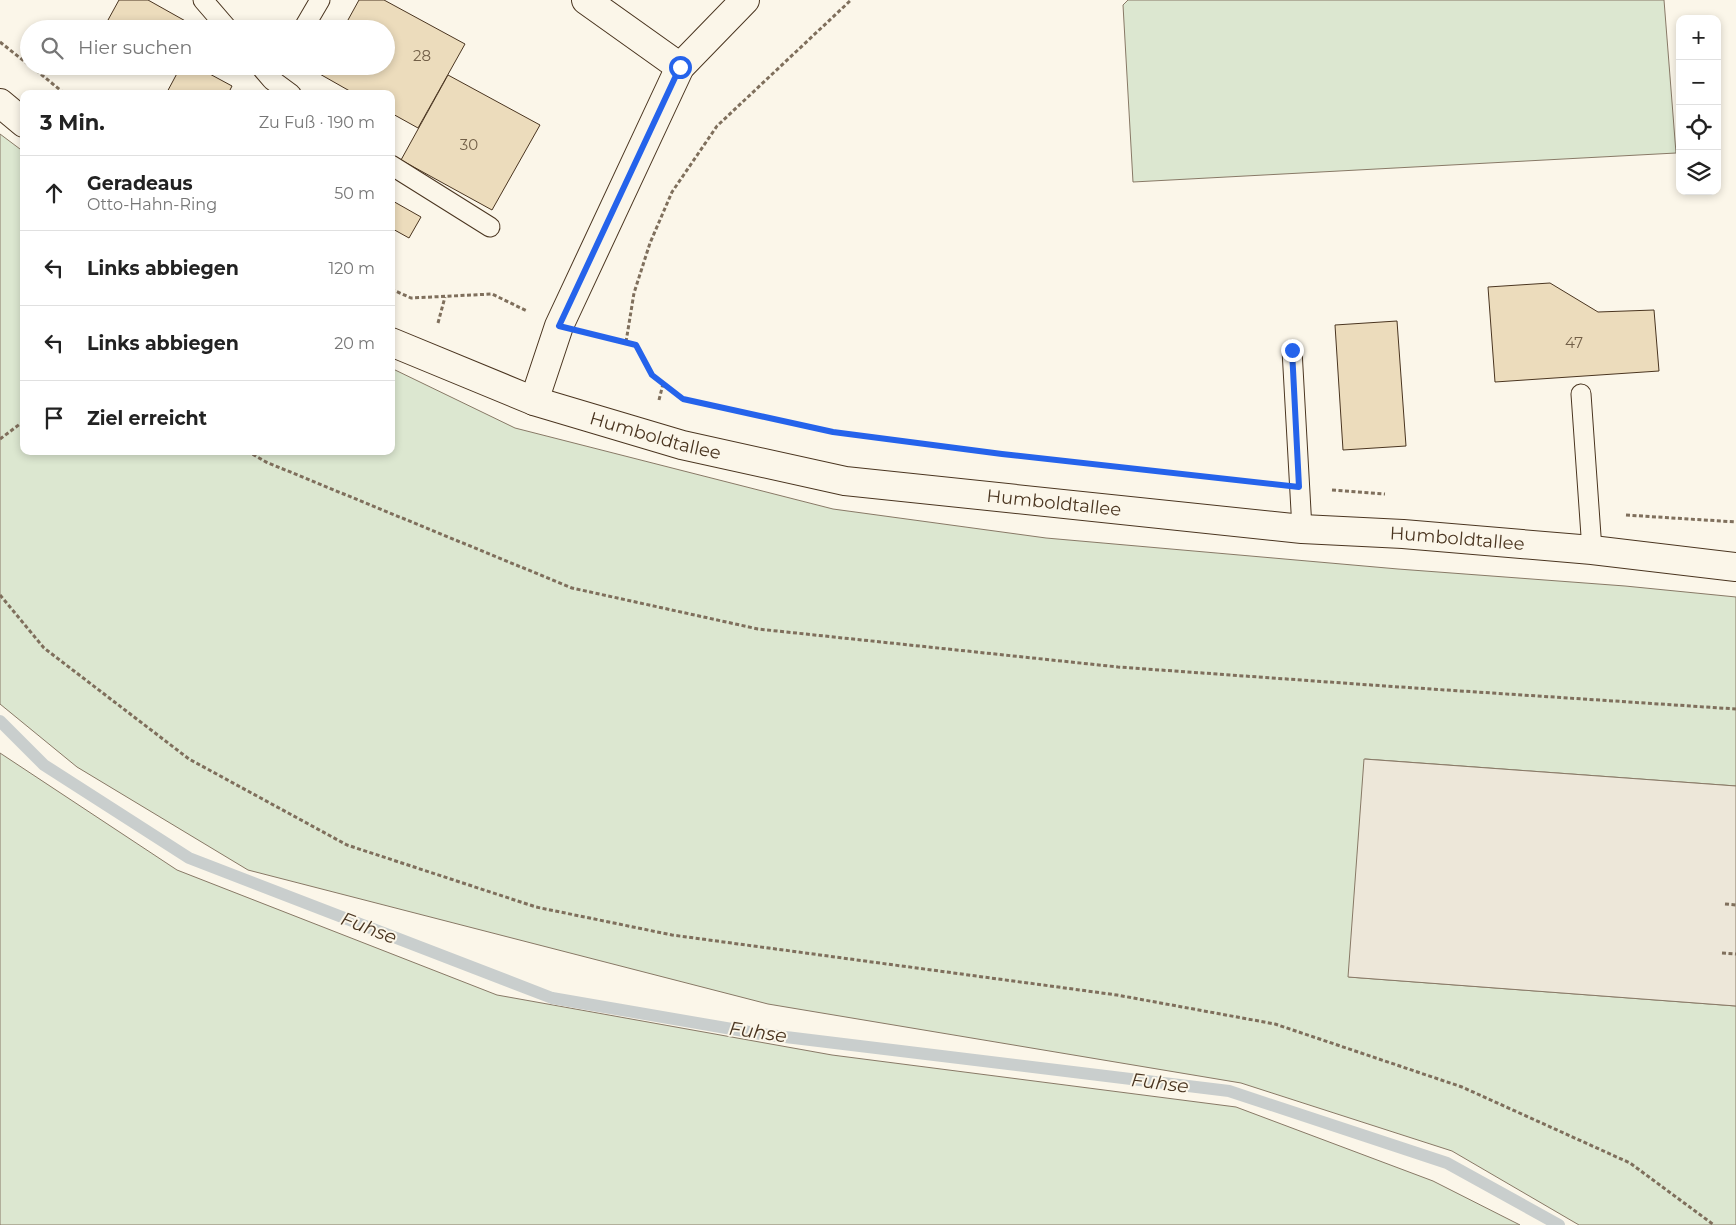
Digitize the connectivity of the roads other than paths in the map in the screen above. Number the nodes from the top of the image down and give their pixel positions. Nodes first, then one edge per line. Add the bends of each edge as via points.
1 (203, 0) edge
2 (320, 0) edge
3 (586, 0) edge
4 (745, 0) edge
5 (220, 20) edge
6 (308, 20) edge
7 (680, 67) junction
8 (275, 75) edge
9 (288, 90) edge
10 (0, 103) edge
11 (20, 120) edge
12 (395, 168) edge
13 (490, 227) dead end
14 (395, 344) edge
15 (1292, 350) dead end
16 (1581, 394) dead end
17 (534, 401) junction
18 (1302, 529) junction
19 (1592, 550) junction
20 (1736, 567) edge

1 - 5 lane
2 - 6 lane
3 - 7 street
4 - 7 street
7 - 17 street via 559,326
8 - 9 lane
10 - 11 street
12 - 13 lane
14 - 17 street, Humboldtallee
15 - 18 lane
16 - 19 lane
17 - 18 street, Humboldtallee via 682,445 845,481
18 - 19 street, Humboldtallee
19 - 20 street, Humboldtallee

